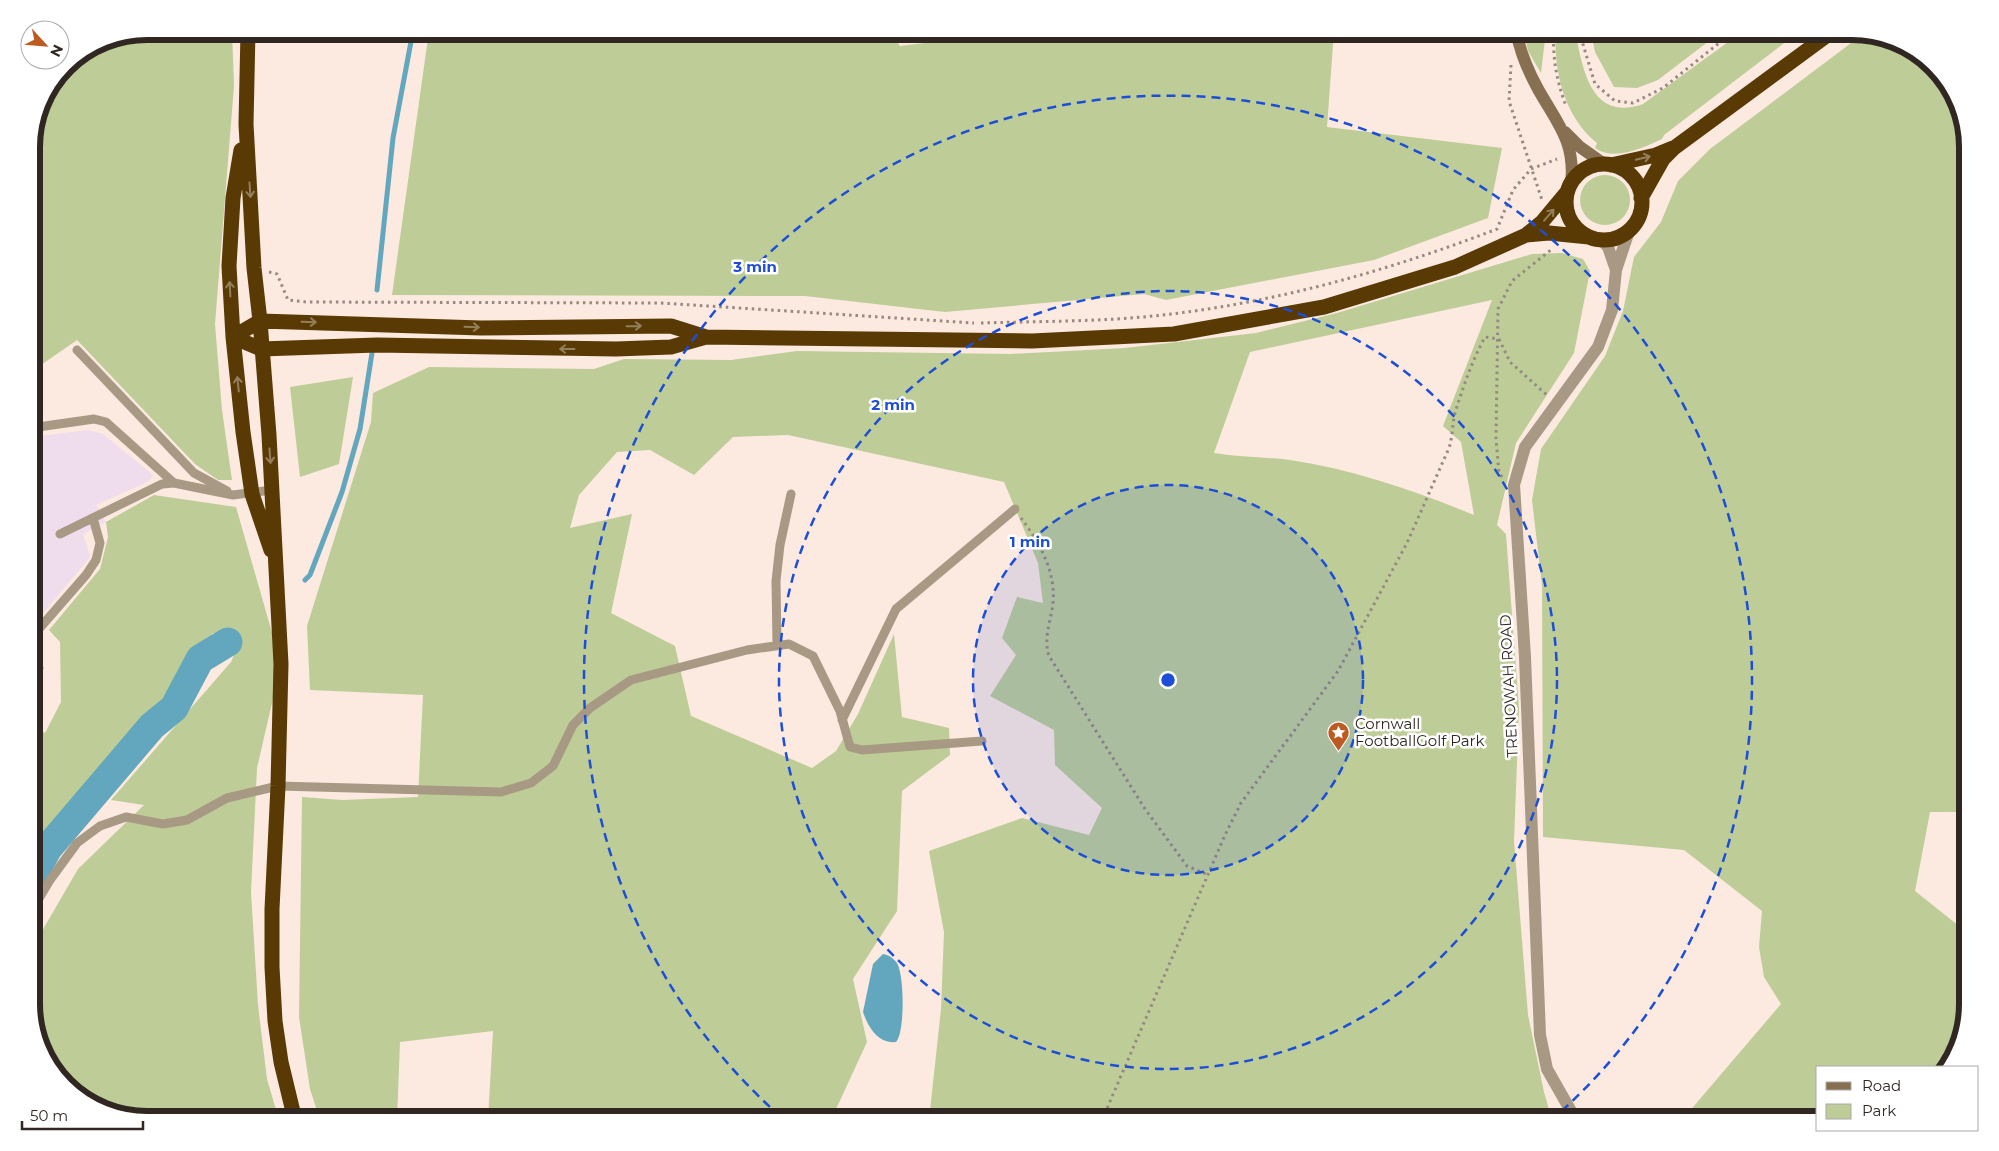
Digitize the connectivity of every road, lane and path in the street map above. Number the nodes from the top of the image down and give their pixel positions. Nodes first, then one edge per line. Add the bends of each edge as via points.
1 (248, 40) edge
2 (1518, 40) edge
3 (1553, 40) edge
4 (1582, 40) edge
5 (1723, 40) edge
6 (1821, 40) edge
7 (1519, 46) junction
8 (1567, 109) dead end
9 (246, 124) junction
10 (1564, 131) junction
11 (1674, 148) junction
12 (1570, 154) junction
13 (1608, 164) junction
14 (1531, 169) junction
15 (1569, 188) junction
16 (1641, 198) junction
17 (1548, 216) junction
18 (1630, 228) junction
19 (1553, 233) junction
20 (1526, 235) junction
21 (1597, 239) junction
22 (254, 268) junction
23 (1616, 270) junction
24 (260, 320) junction
25 (233, 337) junction
26 (706, 337) junction
27 (1499, 339) junction
28 (261, 349) junction
29 (77, 350) dead end
30 (1556, 403) junction
31 (40, 427) edge
32 (174, 483) junction
33 (272, 490) junction
34 (252, 494) junction
35 (791, 494) dead end
36 (233, 495) junction
37 (1515, 499) junction
38 (1015, 509) joint
39 (93, 518) junction
40 (60, 534) dead end
41 (278, 573) junction
42 (40, 628) edge
43 (778, 645) junction
44 (842, 720) junction
45 (982, 741) dead end
46 (278, 786) junction
47 (1206, 874) junction
48 (40, 898) edge
49 (293, 1111) edge
50 (1106, 1111) edge
51 (1571, 1111) edge

1 - 9 highway
2 - 7 street
3 - 8 path via 1558,85
4 - 5 path via 1595,84 1615,101 1633,103 1663,88
6 - 11 highway
7 - 10 street via 1537,87
7 - 14 path via 1511,60 1509,101
9 -> 22 highway
25 -> 9 highway via 229,266 232,208
10 - 12 street
10 - 13 street via 1580,147
13 -> 11 highway via 1656,155
11 - 16 highway
12 - 14 path
12 - 15 street via 1573,166
13 - 15 highway via 1585,169
13 - 16 highway via 1624,170 1634,179
14 - 17 path
14 - 22 path via 1513,190 1497,229 1335,282 1170,314 977,324 661,303 307,302 288,300 277,274
17 -> 15 highway
15 - 21 highway via 1566,206 1571,220 1580,232
16 - 18 highway via 1640,211
17 - 20 highway
18 - 21 highway via 1620,236
18 - 23 street, TRENOWAH ROAD
19 - 20 highway
19 - 21 highway
19 - 27 path via 1557,244 1512,281 1498,309
20 - 26 highway via 1455,267 1324,307 1174,334 1032,341
21 - 23 street, TRENOWAH ROAD via 1608,247
22 - 24 highway
23 - 30 street, TRENOWAH ROAD via 1612,310 1598,347
24 - 25 highway
24 -> 26 highway via 481,328 671,326
24 - 28 highway
25 - 28 highway
34 -> 25 highway
26 -> 28 highway via 671,347 616,349 377,345
27 - 30 path via 1510,362
27 - 37 path via 1496,439 1499,473
27 - 47 path via 1485,337 1477,352 1455,416 1449,448 1407,543 1363,626 1338,671 1241,803
28 -> 33 highway
29 - 36 lane via 194,473
30 - 37 street, TRENOWAH ROAD via 1525,447 1514,485
31 - 32 lane via 94,419 106,422
32 - 36 lane
32 - 39 lane via 162,484
33 - 34 lane
33 - 41 highway
34 - 36 lane
34 - 41 highway
35 - 43 lane via 776,581
37 - 51 street, TRENOWAH ROAD via 1525,657 1540,1035 1547,1069
38 - 44 lane via 896,609
38 - 47 path via 1041,545 1048,568 1053,602 1046,642 1049,656 1145,809 1187,866
39 - 40 lane
39 - 42 lane via 100,543 96,560
41 - 46 highway via 281,664
43 - 44 lane via 789,644 813,656 825,676
43 - 46 lane via 631,680 590,708 573,725 553,766 531,783 501,792
44 - 45 lane via 850,747 862,750
46 - 48 lane via 227,798 188,820 163,824 126,817 100,826 77,843
46 - 49 highway via 272,967 278,1038
47 - 50 path

